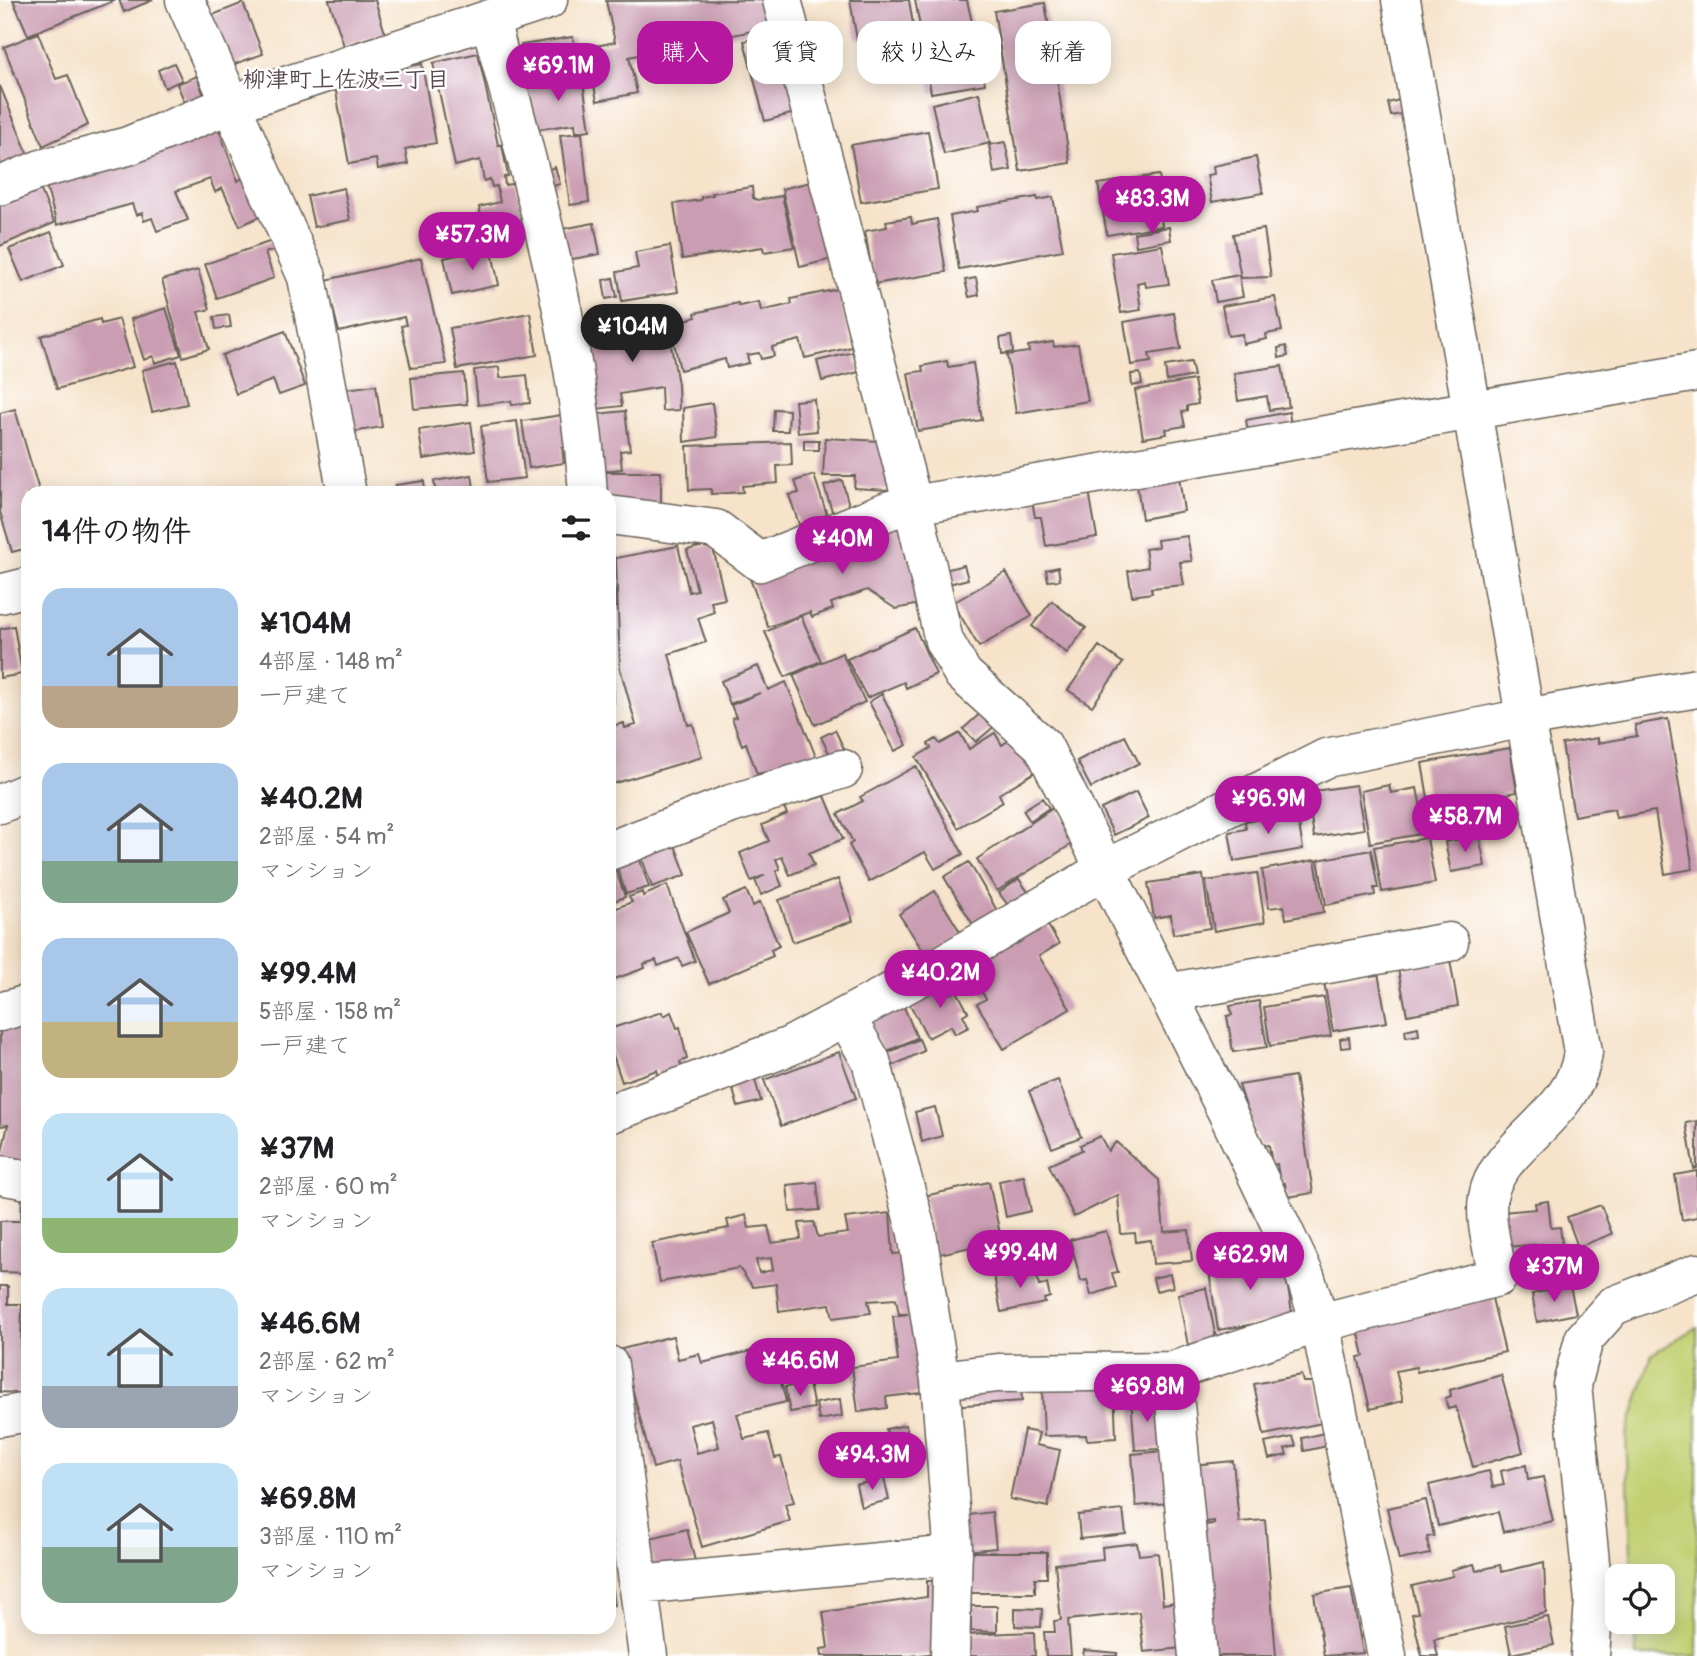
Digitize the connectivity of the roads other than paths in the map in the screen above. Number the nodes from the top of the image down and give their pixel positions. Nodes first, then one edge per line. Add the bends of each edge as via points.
1 (186, 0) edge
2 (548, 0) edge
3 (782, 0) edge
4 (1401, 0) edge
5 (490, 19) junction
6 (231, 104) junction
7 (0, 186) edge
8 (1697, 372) edge
9 (1473, 411) junction
10 (346, 486) edge
11 (587, 486) edge
12 (913, 505) junction
13 (616, 516) edge
14 (21, 589) edge
15 (0, 594) edge
16 (1697, 688) edge
17 (1525, 718) junction
18 (843, 769) dead end
19 (21, 795) edge
20 (0, 804) edge
21 (616, 848) edge
22 (1104, 870) junction
23 (1449, 942) dead end
24 (1167, 993) junction
25 (21, 1006) edge
26 (0, 1012) edge
27 (846, 1017) junction
28 (616, 1111) edge
29 (0, 1175) edge
30 (21, 1179) edge
31 (1697, 1273) edge
32 (1321, 1323) junction
33 (1172, 1371) junction
34 (940, 1380) junction
35 (21, 1413) edge
36 (0, 1417) edge
37 (616, 1437) edge
38 (953, 1555) junction
39 (638, 1585) junction
40 (648, 1656) edge
41 (950, 1656) edge
42 (1198, 1656) edge
43 (1387, 1656) edge
44 (1590, 1656) edge

1 - 6 street
2 - 5 street
3 - 12 street
4 - 9 street
5 - 6 street
5 - 11 street via 546,234 584,444
6 - 7 street via 128,146 41,169
6 - 10 street via 307,277
8 - 9 street
9 - 12 street
9 - 17 street
12 - 13 street via 760,562 716,529
12 - 22 street via 944,641 963,674 1043,746
14 - 15 street
16 - 17 street
17 - 22 street via 1326,758
17 - 32 street via 1583,1052 1581,1071 1567,1095 1496,1175 1488,1197 1488,1220 1499,1277
18 - 21 street via 731,804
19 - 20 street
22 - 24 street
22 - 27 street
23 - 24 street
24 - 32 street via 1305,1276
25 - 26 street
27 - 28 street via 790,1046
27 - 34 street via 871,1061 917,1233
29 - 30 street
31 - 44 street via 1613,1306 1584,1339 1572,1385 1594,1601
32 - 33 street
32 - 43 street
33 - 34 street via 998,1373
33 - 42 street
34 - 38 street
35 - 36 street
37 - 39 street
38 - 39 street
38 - 41 street
39 - 40 street

